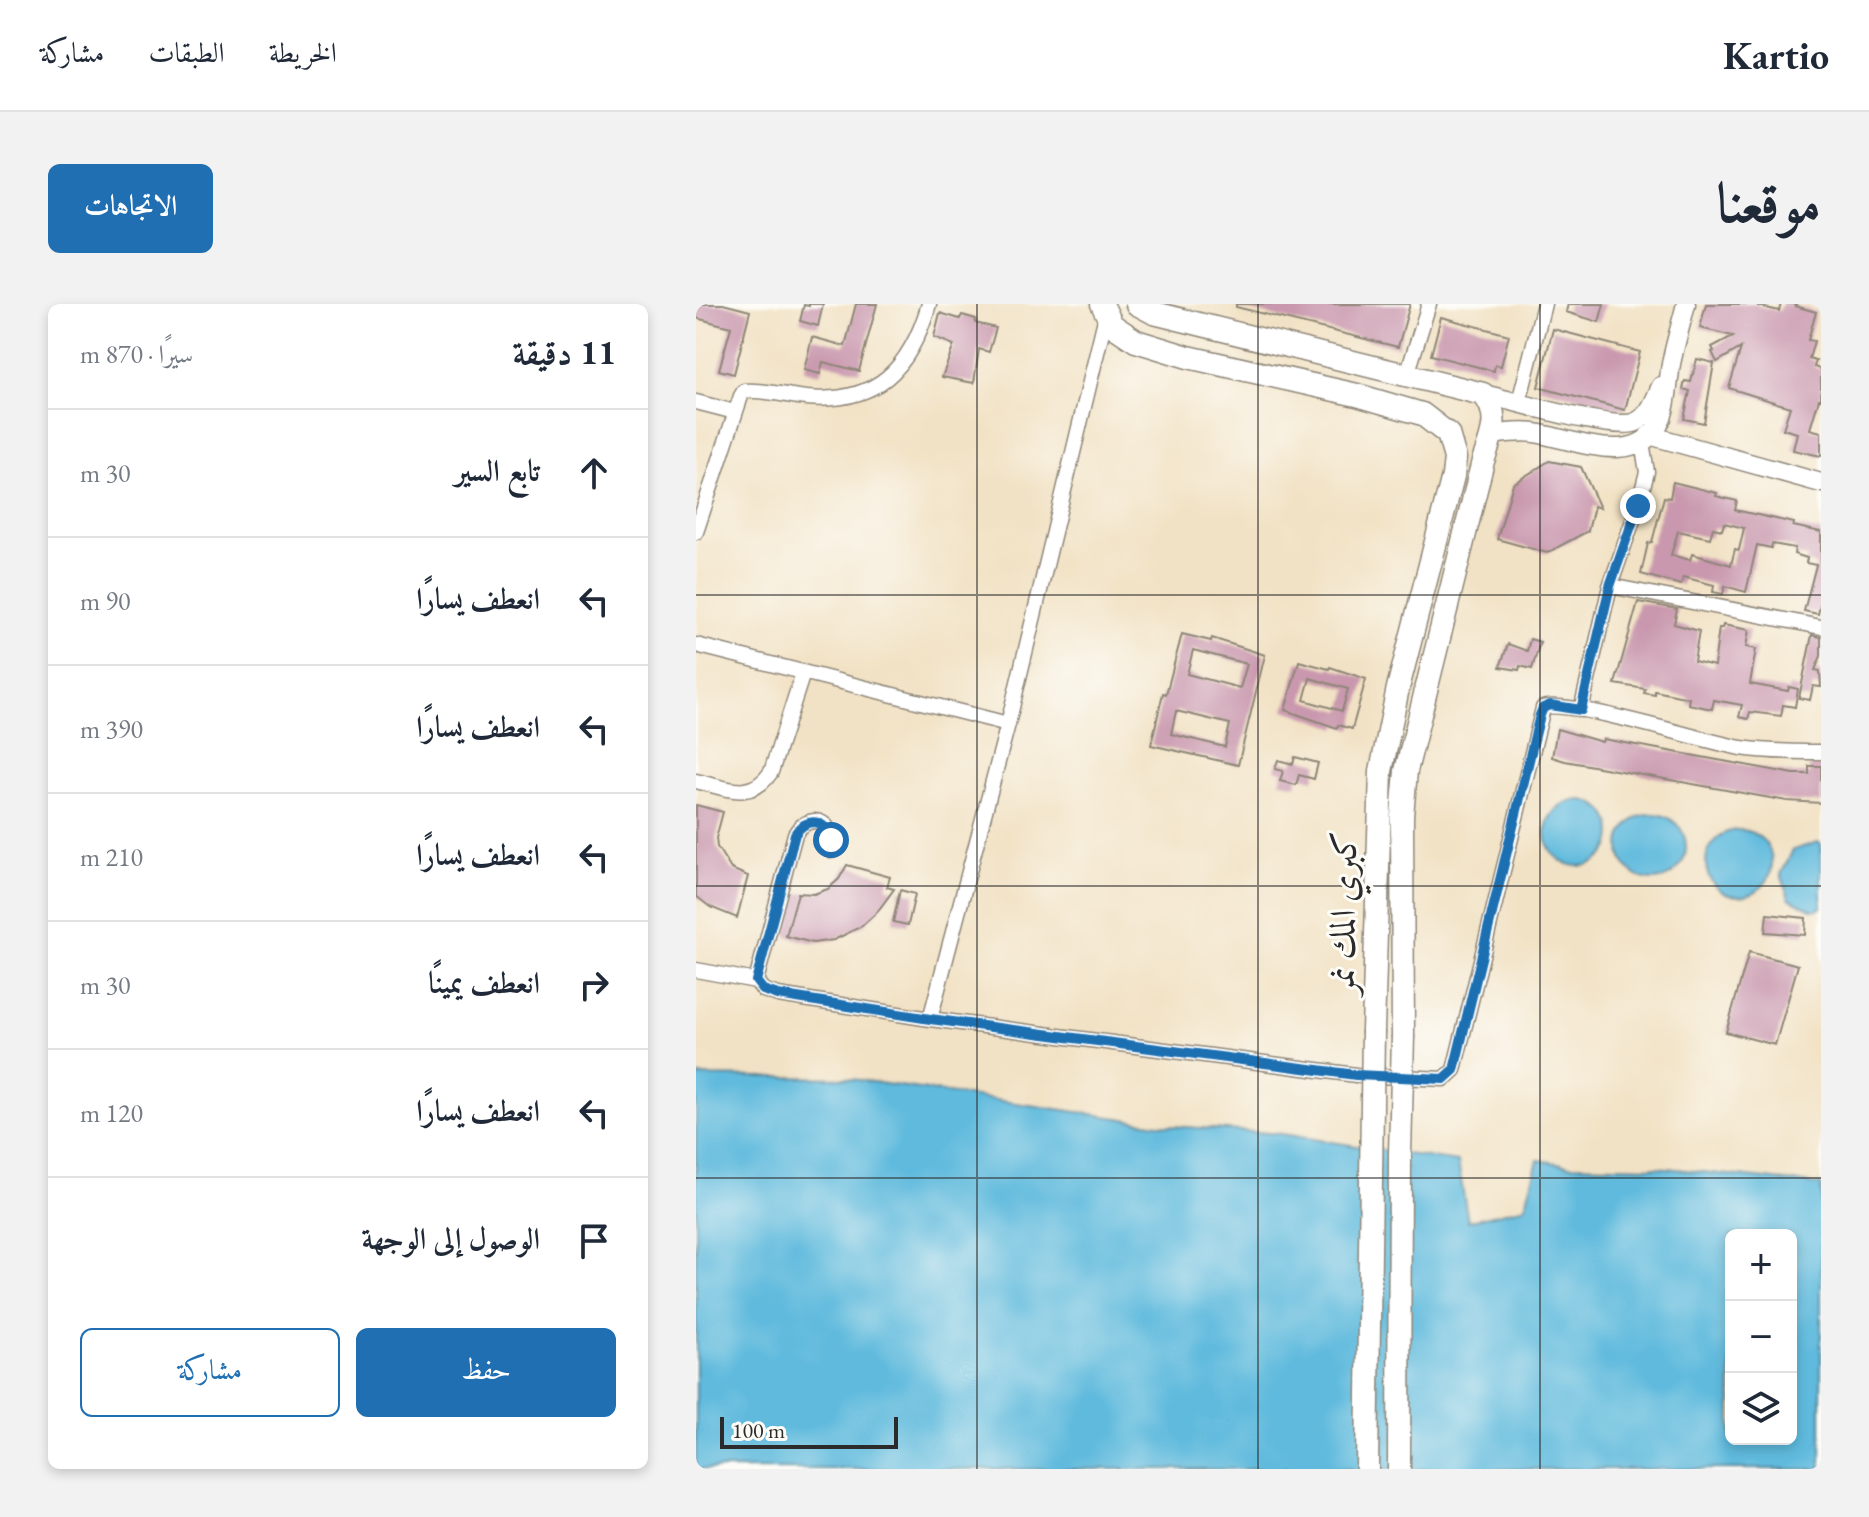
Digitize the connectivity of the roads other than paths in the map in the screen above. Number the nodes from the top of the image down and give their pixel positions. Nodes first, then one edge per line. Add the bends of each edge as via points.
1 (929, 304) edge
2 (1137, 304) edge
3 (1429, 304) edge
4 (1544, 304) edge
5 (1686, 304) edge
6 (1102, 307) edge
7 (1671, 362) junction
8 (1407, 375) junction
9 (1448, 384) junction
10 (1483, 394) junction
11 (696, 402) edge
12 (1519, 402) junction
13 (735, 412) junction
14 (1433, 420) junction
15 (1492, 435) junction
16 (1646, 438) junction
17 (1821, 483) edge
18 (696, 532) edge
19 (1610, 586) junction
20 (1821, 627) edge
21 (696, 645) edge
22 (803, 673) junction
23 (1581, 710) junction
24 (1008, 724) junction
25 (1821, 751) edge
26 (696, 781) edge
27 (832, 851) dead end
28 (696, 970) edge
29 (756, 981) junction
30 (930, 1019) junction
31 (1367, 1469) edge
32 (1399, 1469) edge

1 - 13 street via 906,357 892,376 871,389 811,399 744,391
2 - 8 highway via 1154,313
3 - 8 street
4 - 12 street
5 - 7 street
6 - 14 highway via 1121,333 1136,341
6 - 24 street
7 - 12 street via 1646,415 1626,425
7 - 16 street via 1662,417
8 - 9 highway
9 - 10 highway
9 - 14 highway via 1431,398
10 - 12 street
10 - 15 highway via 1494,412
11 - 13 street
13 - 18 street
14 - 31 highway, كبري المك نمر, bridge via 1448,434 1454,468 1385,746 1379,806
15 - 16 street via 1537,433 1613,449
15 - 32 highway, كبري المك نمر, bridge via 1406,771
16 - 17 street
16 - 19 street via 1647,472
19 - 20 street
19 - 23 street
21 - 22 street
22 - 24 street
22 - 26 street via 763,785 752,791
23 - 25 street via 1740,748
23 - 30 street via 1550,705 1540,715 1454,1070 1444,1079 1356,1075
24 - 30 street
27 - 29 street via 829,830 821,823 810,821 795,834
28 - 29 street
29 - 30 street via 778,995

